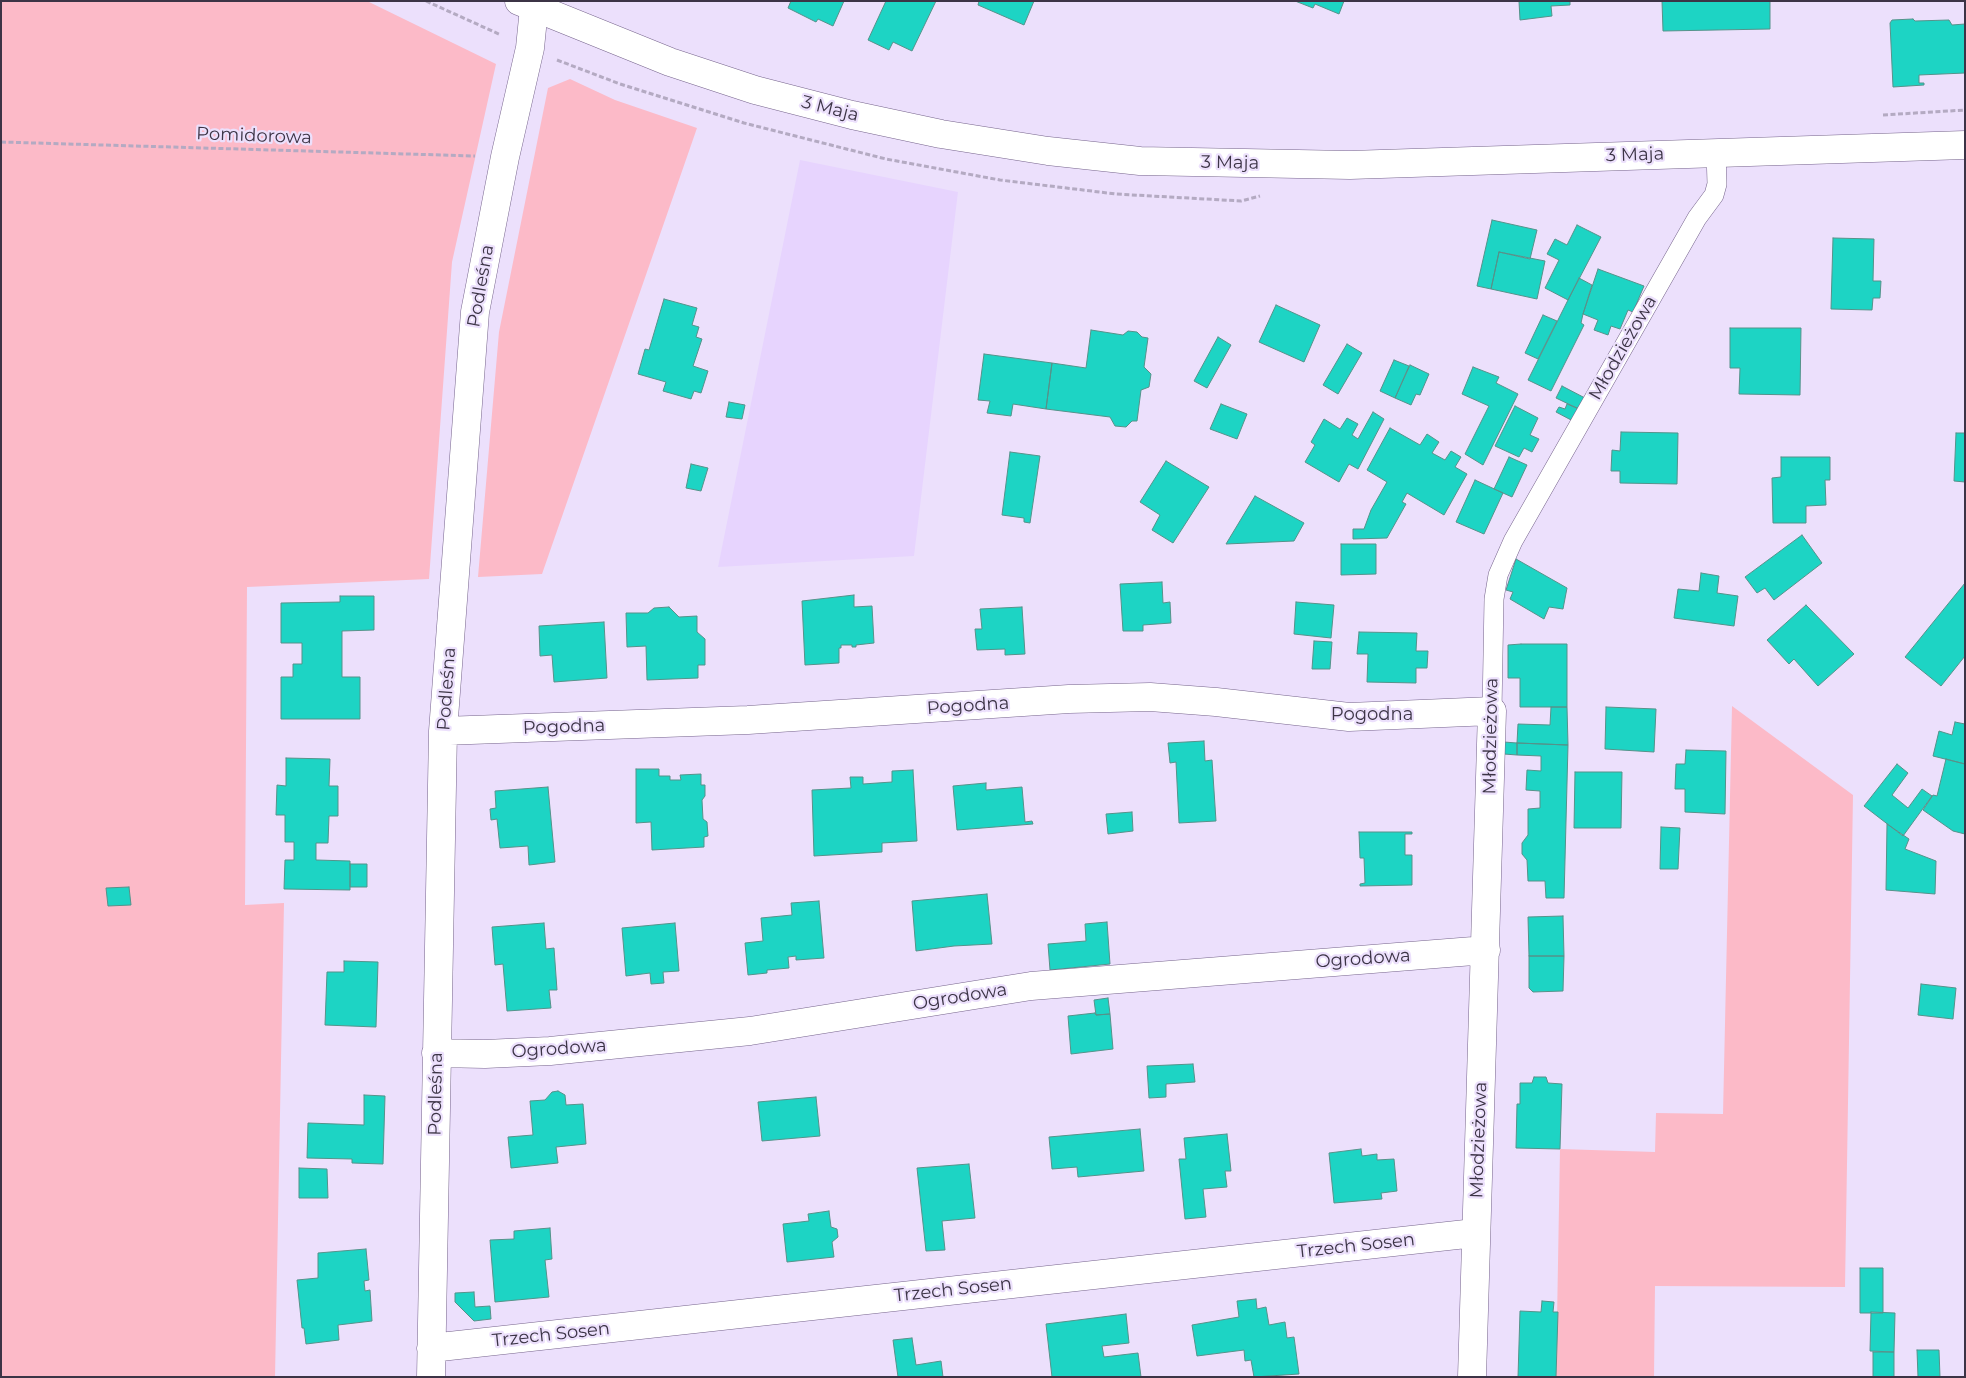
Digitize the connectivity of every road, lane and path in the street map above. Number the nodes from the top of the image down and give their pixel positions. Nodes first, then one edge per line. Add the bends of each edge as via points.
1 (530, 3) edge
2 (1965, 110) edge
3 (1882, 115) dead end
4 (1, 142) edge
5 (1965, 145) edge
6 (1716, 152) junction
7 (505, 157) junction
8 (1492, 711) junction
9 (444, 731) junction
10 (1486, 950) junction
11 (436, 1053) junction
12 (1475, 1233) junction
13 (431, 1348) junction
14 (431, 1377) edge
15 (1472, 1377) edge

1 - 6 street, 3 Maja via 670,62 755,90 932,132 1048,151 1140,161 1350,165
1 - 7 street, Podleśna via 530,48
2 - 3 path
4 - 7 path, Pomidorowa
5 - 6 street, 3 Maja
6 - 8 lane, Młodzieżowa via 1714,195 1697,218 1518,533 1498,575 1494,599
7 - 9 street, Podleśna via 475,312
8 - 9 street, Pogodna via 1350,717 1141,697 748,720
8 - 10 street, Młodzieżowa
9 - 11 street, Podleśna
10 - 11 street, Ogrodowa via 1031,986 750,1031 550,1051
10 - 12 street, Młodzieżowa
11 - 13 street, Podleśna
12 - 13 street, Trzech Sosen
12 - 15 street, Młodzieżowa
13 - 14 street, Podleśna

